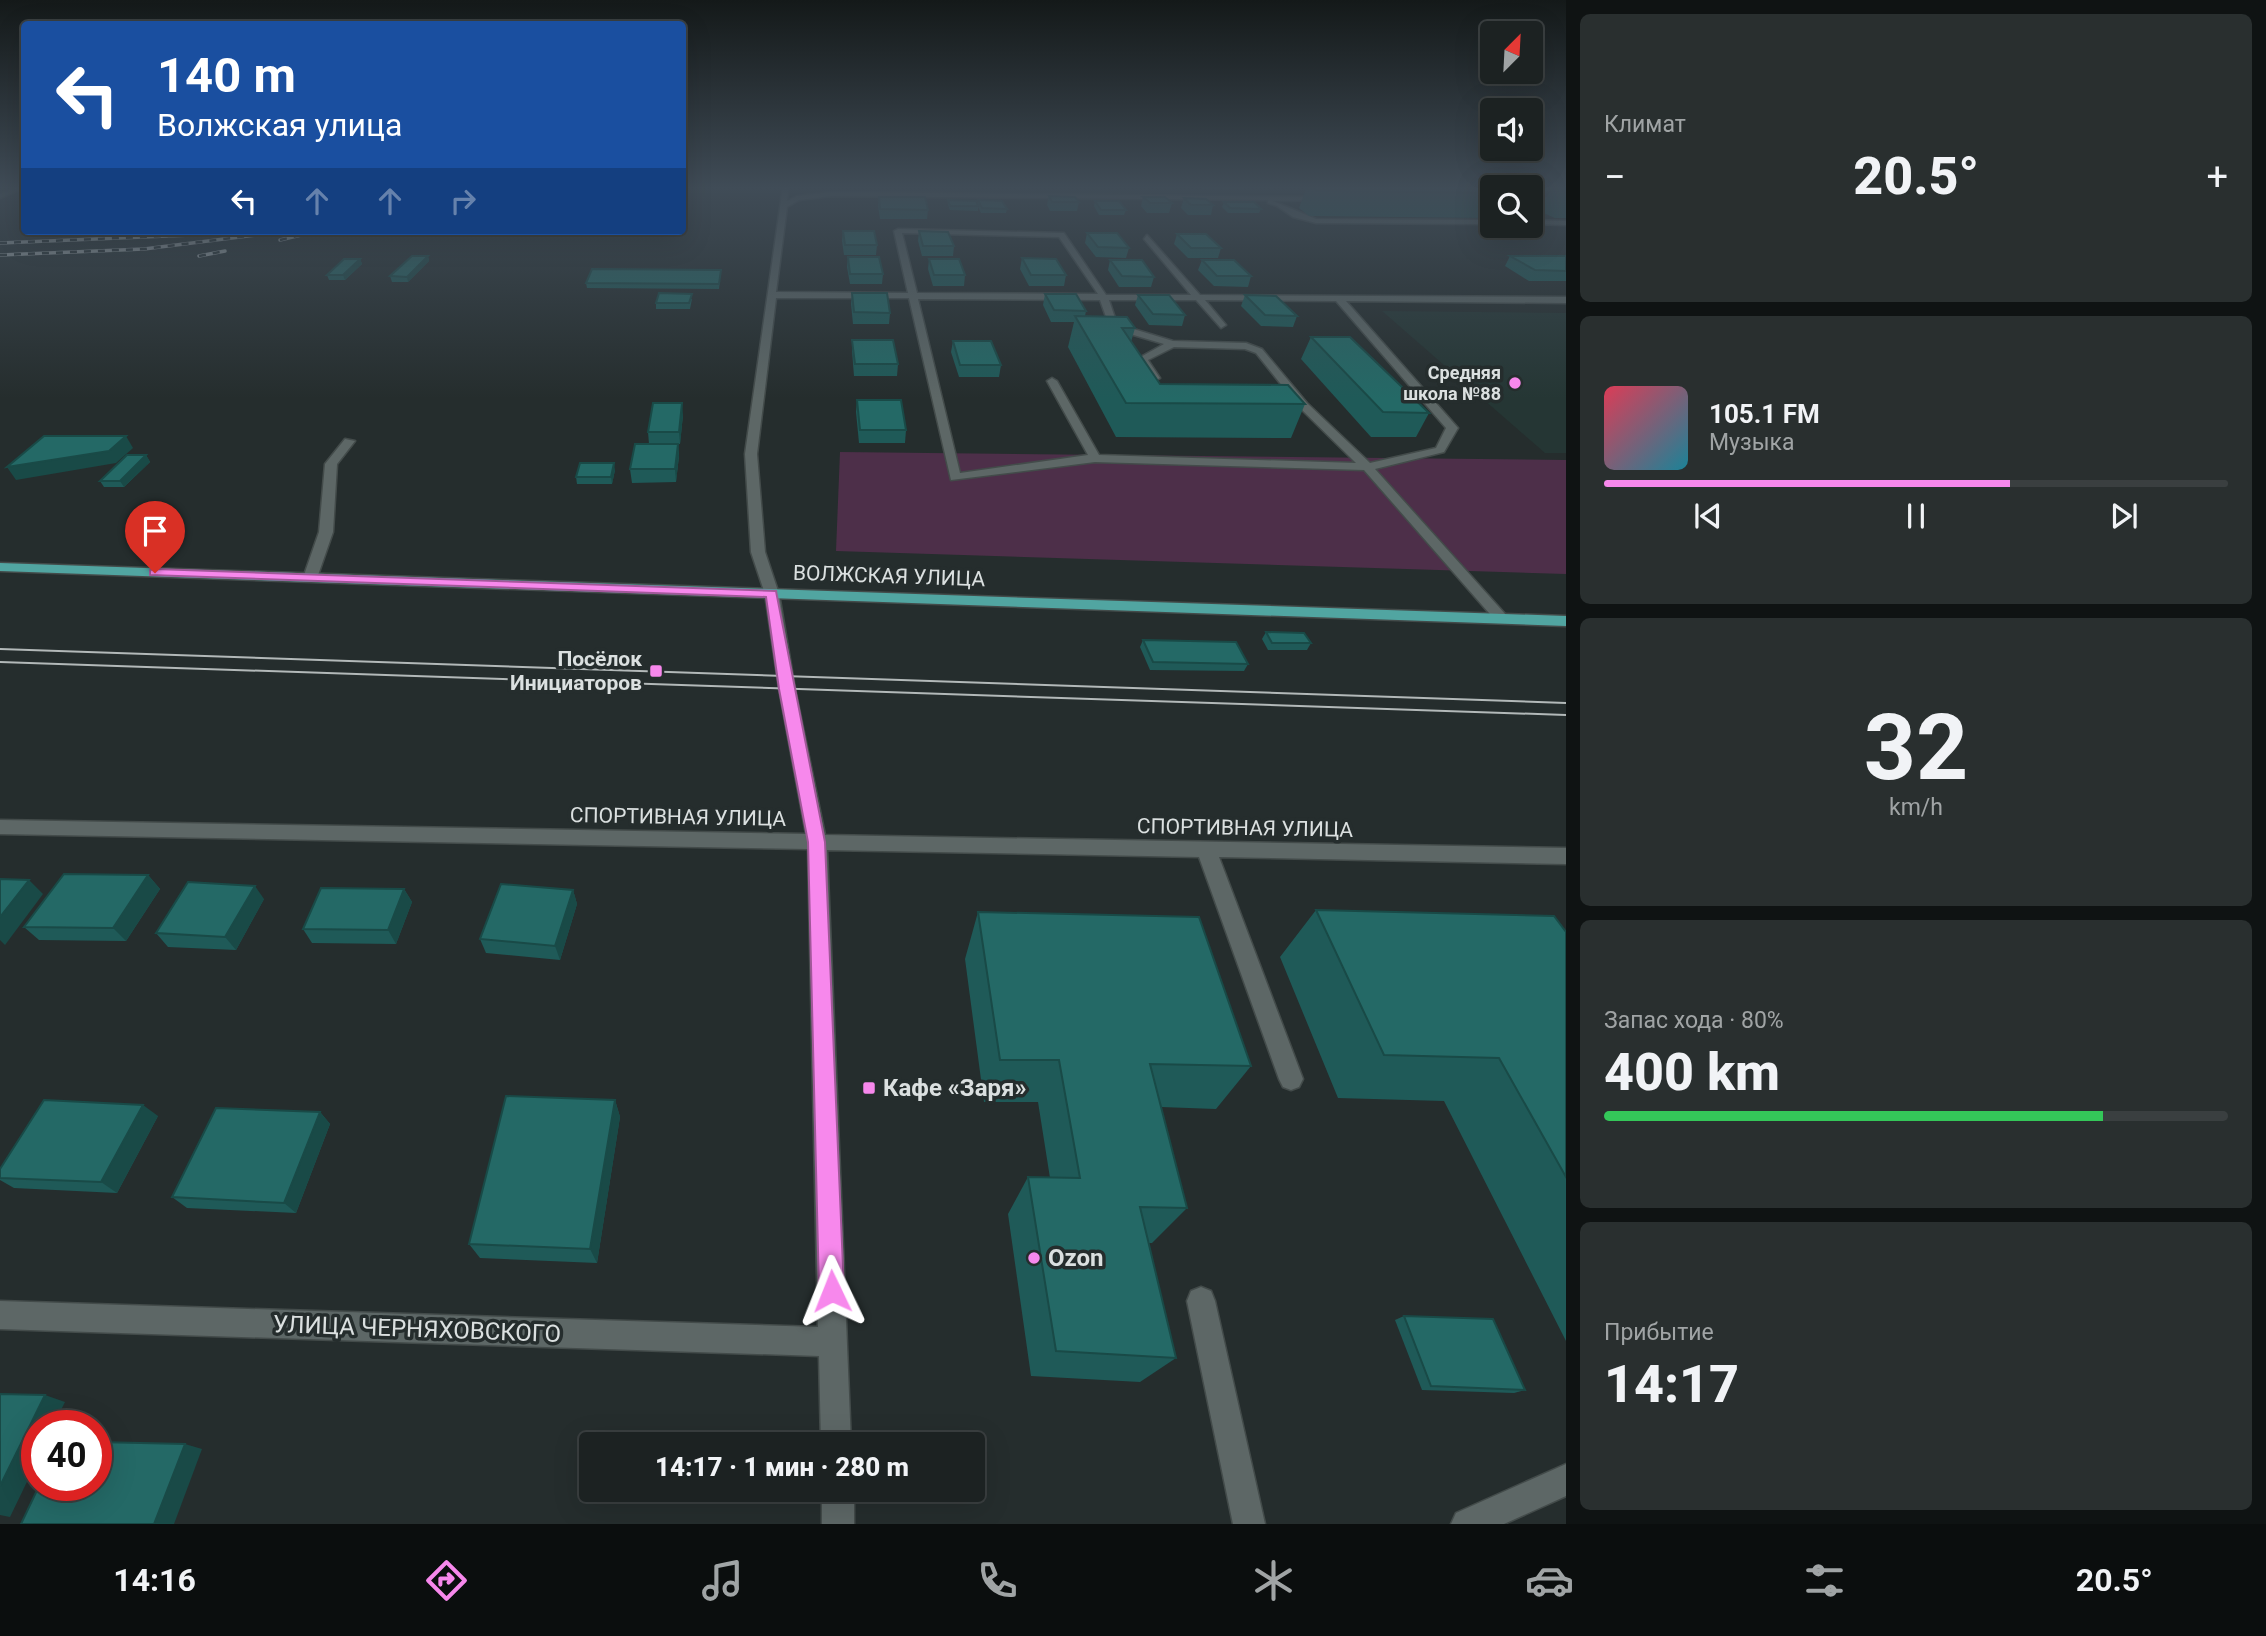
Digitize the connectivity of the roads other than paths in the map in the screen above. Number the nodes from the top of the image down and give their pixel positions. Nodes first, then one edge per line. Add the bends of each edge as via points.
1 (778, 257) edge
2 (904, 257) edge
3 (1076, 257) edge
4 (1164, 257) edge
5 (773, 295) junction
6 (914, 296) junction
7 (1102, 296) junction
8 (1198, 297) junction
9 (1339, 299) junction
10 (1566, 300) edge
11 (1221, 325) dead end
12 (1172, 344) junction
13 (1052, 381) dead end
14 (1165, 393) edge
15 (1290, 405) edge
16 (1303, 405) junction
17 (349, 440) dead end
18 (1095, 458) junction
19 (1367, 467) junction
20 (0, 567) edge
21 (310, 578) junction
22 (772, 594) junction
23 (1502, 618) junction
24 (1566, 621) edge
25 (0, 827) edge
26 (817, 842) junction
27 (1207, 851) junction
28 (1566, 856) edge
29 (1291, 1079) dead end
30 (1201, 1301) dead end
31 (0, 1315) edge
32 (834, 1342) junction
33 (836, 1432) edge
34 (1566, 1480) edge
35 (838, 1502) edge
36 (838, 1524) edge
37 (1249, 1524) edge
38 (1467, 1524) edge

1 - 5 street
2 - 6 street
3 - 7 street
4 - 8 street
5 - 6 street
5 - 22 street via 751,454 758,552
6 - 7 street
6 - 18 street via 955,477
7 - 8 street
7 - 12 street via 1113,326
8 - 9 street
8 - 11 street
9 - 10 street
9 - 19 street via 1452,428 1440,450
12 - 14 street via 1142,359
12 - 16 street via 1246,346 1259,351
13 - 18 street
15 - 16 street
16 - 19 street
17 - 21 street via 331,464 326,532
18 - 19 street
19 - 23 street
20 - 21 main road, ВОЛЖСКАЯ УЛИЦА
21 - 22 main road, ВОЛЖСКАЯ УЛИЦА
22 - 23 main road, ВОЛЖСКАЯ УЛИЦА
22 - 26 street
23 - 24 main road, ВОЛЖСКАЯ УЛИЦА
25 - 26 street, СПОРТИВНАЯ УЛИЦА
26 - 27 street, СПОРТИВНАЯ УЛИЦА
26 - 32 street
27 - 28 street, СПОРТИВНАЯ УЛИЦА
27 - 29 street
30 - 37 street
31 - 32 street, УЛИЦА ЧЕРНЯХОВСКОГО
32 - 33 street
34 - 38 street
35 - 36 street

